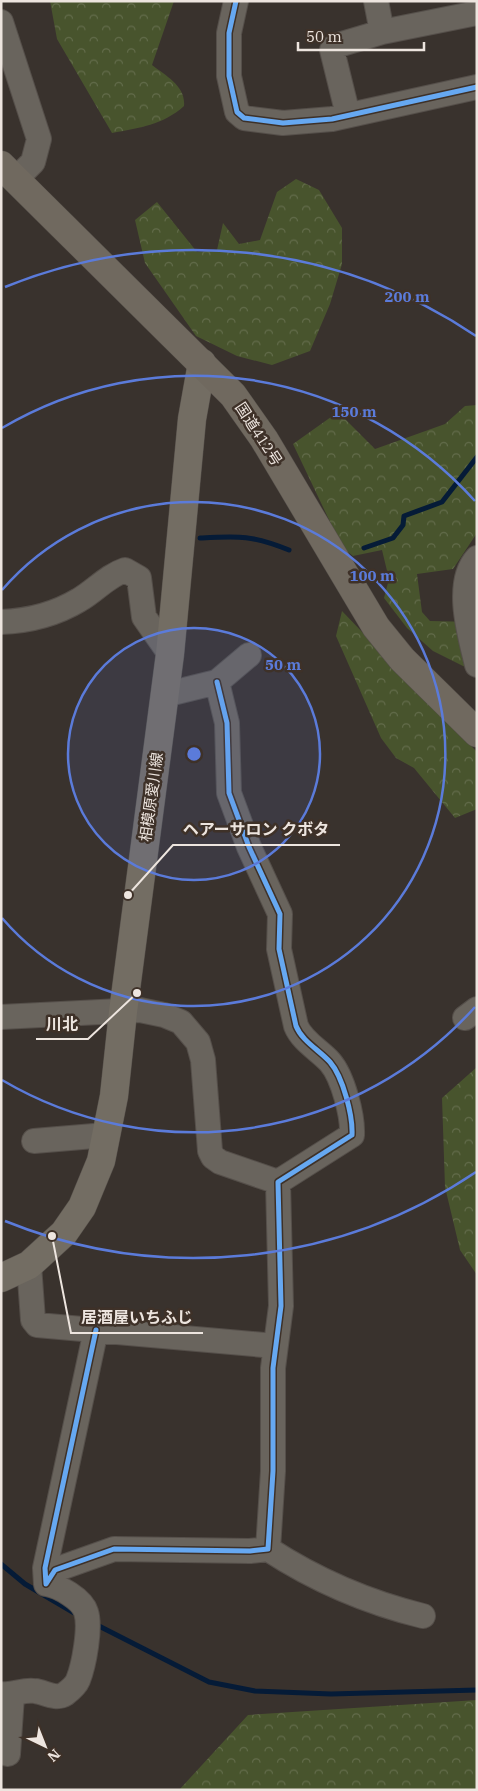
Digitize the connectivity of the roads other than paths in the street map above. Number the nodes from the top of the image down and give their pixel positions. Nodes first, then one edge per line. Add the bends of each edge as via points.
1 (236, 1) edge
2 (376, 1) edge
3 (477, 13) edge
4 (1, 22) edge
5 (382, 32) junction
6 (477, 87) edge
7 (348, 115) junction
8 (9, 172) edge
9 (202, 363) junction
10 (477, 558) edge
11 (1, 622) edge
12 (170, 654) junction
13 (249, 655) dead end
14 (477, 665) edge
15 (217, 682) junction
16 (164, 695) junction
17 (477, 733) edge
18 (123, 1012) junction
19 (1, 1018) edge
20 (106, 1135) junction
21 (34, 1142) dead end
22 (278, 1182) junction
23 (29, 1265) junction
24 (1, 1278) edge
25 (96, 1330) junction
26 (275, 1346) junction
27 (268, 1549) junction
28 (46, 1584) junction
29 (423, 1616) dead end
30 (7, 1695) edge
31 (6, 1744) edge

1 - 7 street via 229,33 229,76 237,112 244,118 283,123 332,120
2 - 5 street
3 - 5 street
4 - 8 street via 39,139 33,162
5 - 7 street via 335,46 332,50
6 - 7 street
8 - 9 highway, 国道412号
9 - 12 main road, 相模原愛川線 via 192,419
9 - 17 highway, 国道412号 via 233,395 264,439 376,627 402,659
10 - 14 street via 472,562 466,583 465,612
11 - 12 street via 44,618 80,600 124,570 139,578 144,618
12 - 16 main road, 相模原愛川線
13 - 15 street
15 - 16 street
15 - 22 street via 228,723 229,793 249,847 280,914 279,949 296,1026 299,1034 331,1064 352,1117 352,1135
16 - 18 main road, 相模原愛川線
18 - 19 street
18 - 20 main road, 相模原愛川線 via 114,1096
18 - 22 street via 140,1010 164,1015 181,1022 190,1031 198,1042 202,1060 213,1158
20 - 21 street
20 - 23 main road, 相模原愛川線 via 101,1161 82,1207 64,1233
22 - 26 street via 281,1306
23 - 24 main road, 相模原愛川線
23 - 25 street via 33,1320 37,1325
25 - 26 street
25 - 28 street via 45,1568
26 - 27 street
27 - 28 street via 114,1549 55,1570
27 - 29 street via 310,1575 353,1595
28 - 30 street via 55,1585 82,1604 87,1623 77,1683 64,1695 28,1690
30 - 31 street

